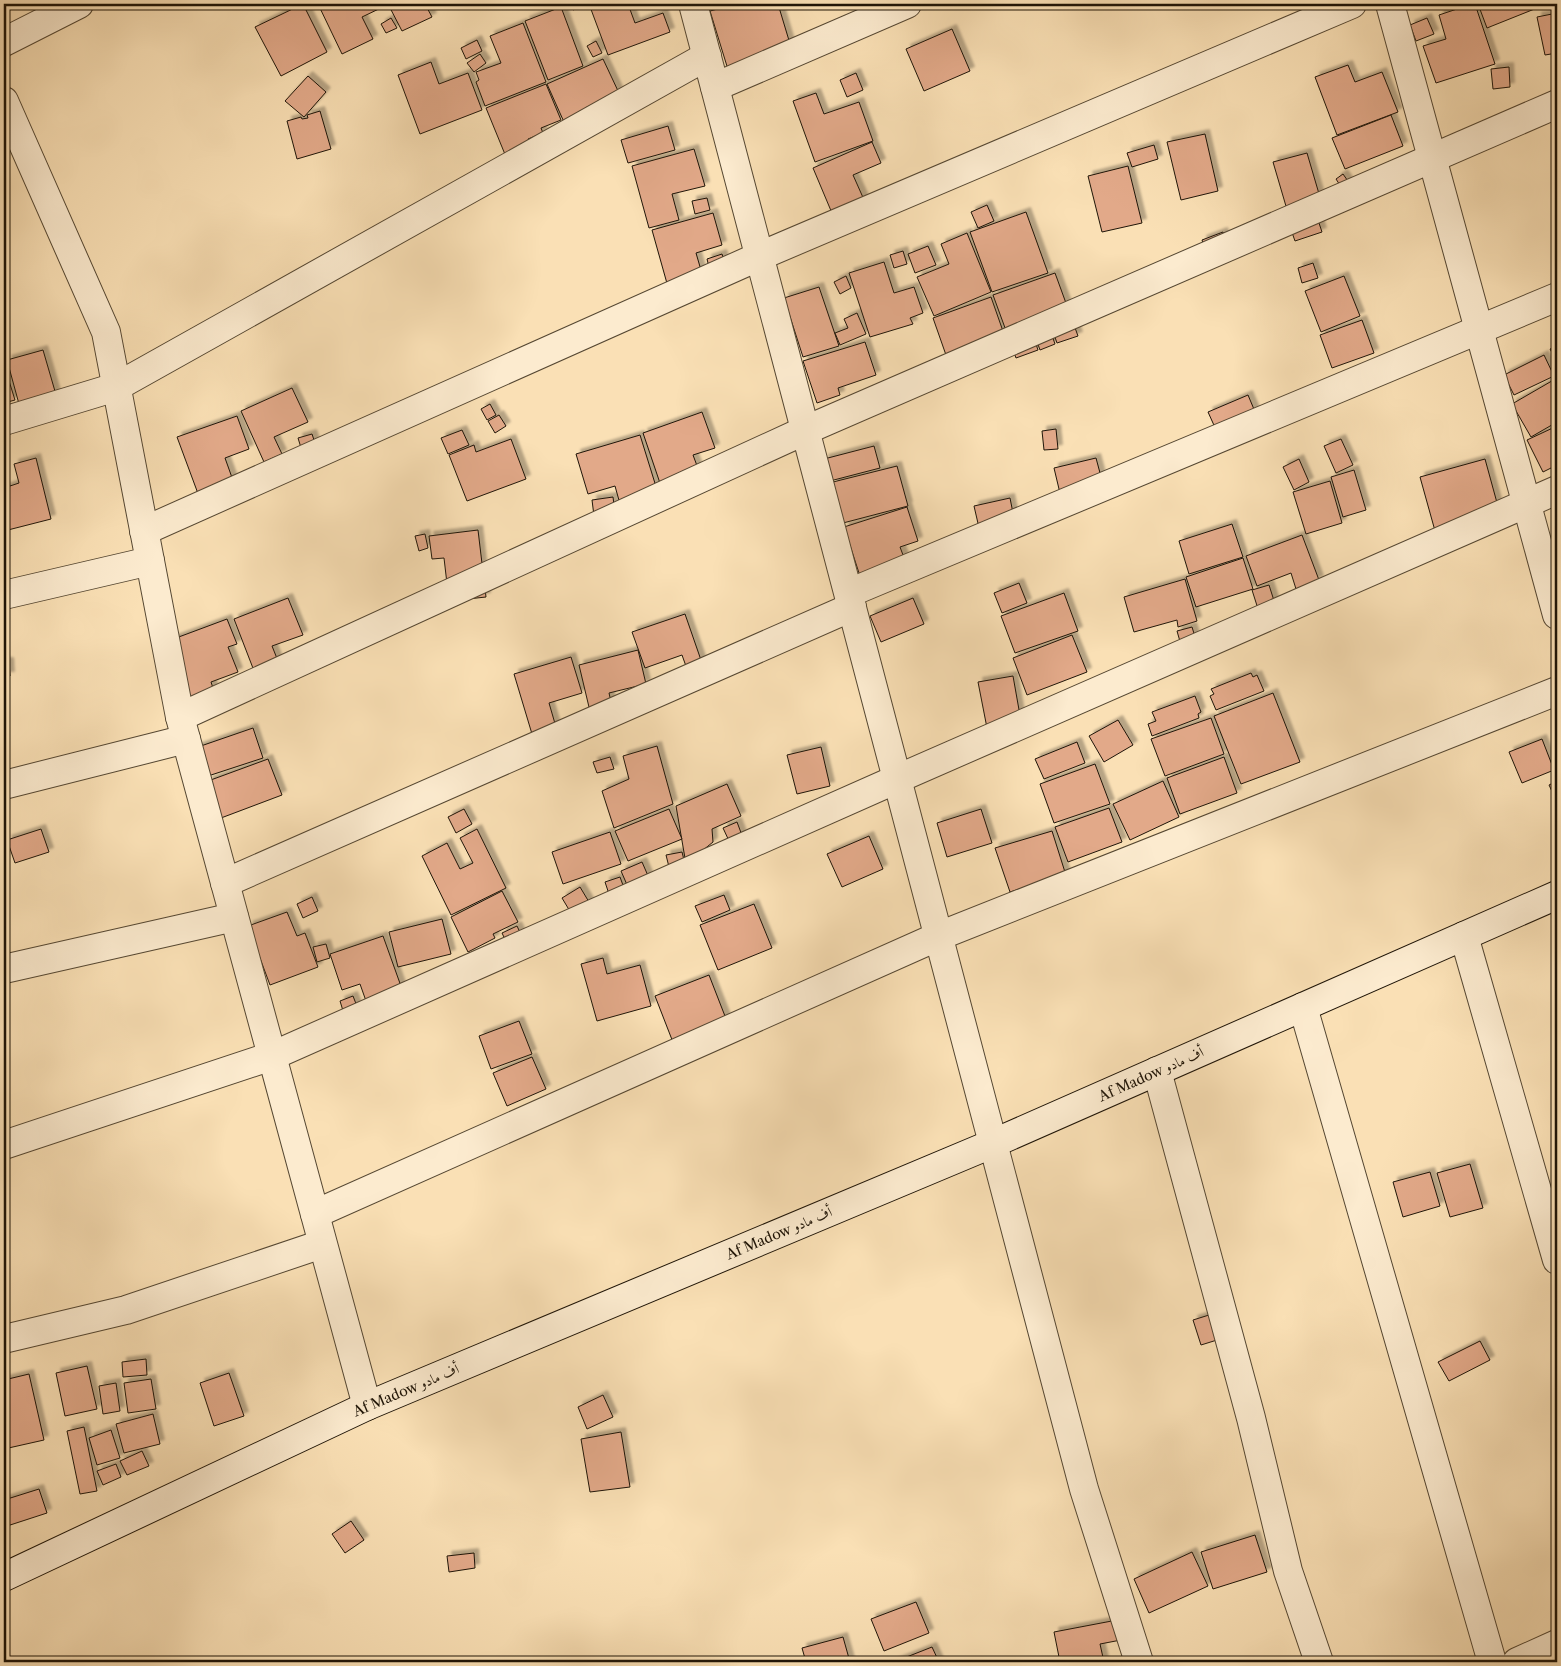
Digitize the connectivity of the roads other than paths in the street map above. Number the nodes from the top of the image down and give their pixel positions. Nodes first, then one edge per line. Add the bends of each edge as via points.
1 (80, 4) edge
2 (693, 4) edge
3 (907, 4) edge
4 (1352, 4) edge
5 (1390, 4) edge
6 (4, 42) edge
7 (707, 56) junction
8 (715, 87) junction
9 (4, 101) edge
10 (1557, 104) edge
11 (1432, 158) junction
12 (760, 256) junction
13 (1557, 297) edge
14 (1479, 330) junction
15 (116, 387) junction
16 (4, 421) edge
17 (806, 430) junction
18 (1557, 490) edge
19 (1527, 503) junction
20 (144, 531) junction
21 (150, 561) junction
22 (4, 595) edge
23 (850, 600) junction
24 (1557, 615) edge
25 (1557, 691) edge
26 (183, 728) junction
27 (897, 778) junction
28 (4, 785) edge
29 (225, 883) junction
30 (1557, 895) edge
31 (234, 917) junction
32 (939, 936) junction
33 (1464, 936) junction
34 (4, 969) edge
35 (1303, 1007) junction
36 (272, 1056) junction
37 (1157, 1071) junction
38 (994, 1143) junction
39 (4, 1145) edge
40 (315, 1214) junction
41 (322, 1244) junction
42 (1557, 1260) edge
43 (4, 1339) edge
44 (366, 1406) junction
45 (4, 1577) edge
46 (1557, 1644) edge
47 (1139, 1662) edge
48 (1319, 1662) edge
49 (1492, 1662) edge
50 (1518, 1662) edge

1 - 6 street
2 - 7 street
3 - 8 street
4 - 12 street
5 - 11 street
7 - 8 street
7 - 15 street
8 - 12 street
9 - 15 street via 106,332
10 - 11 street
11 - 14 street
11 - 17 street
12 - 17 street
12 - 20 street
13 - 14 street
14 - 19 street
14 - 23 street
15 - 16 street
15 - 20 street
17 - 23 street
17 - 26 street
18 - 19 street
19 - 24 street
19 - 27 street
20 - 21 street
21 - 22 street
21 - 26 street
23 - 27 street
23 - 29 street
25 - 32 street
26 - 28 street
26 - 29 street
27 - 32 street
27 - 36 street
29 - 31 street
30 - 33 street, Af Madow أف مادو
31 - 34 street
31 - 36 street
32 - 38 street
32 - 40 street
33 - 35 street, Af Madow أف مادو
33 - 42 street
35 - 37 street, Af Madow أف مادو
35 - 49 street
36 - 39 street
36 - 40 street
37 - 38 street, Af Madow أف مادو
37 - 48 street via 1251,1418 1288,1571
38 - 44 street, Af Madow أف مادو
38 - 47 street via 1084,1489
40 - 41 street
41 - 43 street via 126,1310
41 - 44 street
44 - 45 street, Af Madow أف مادو
46 - 50 street

